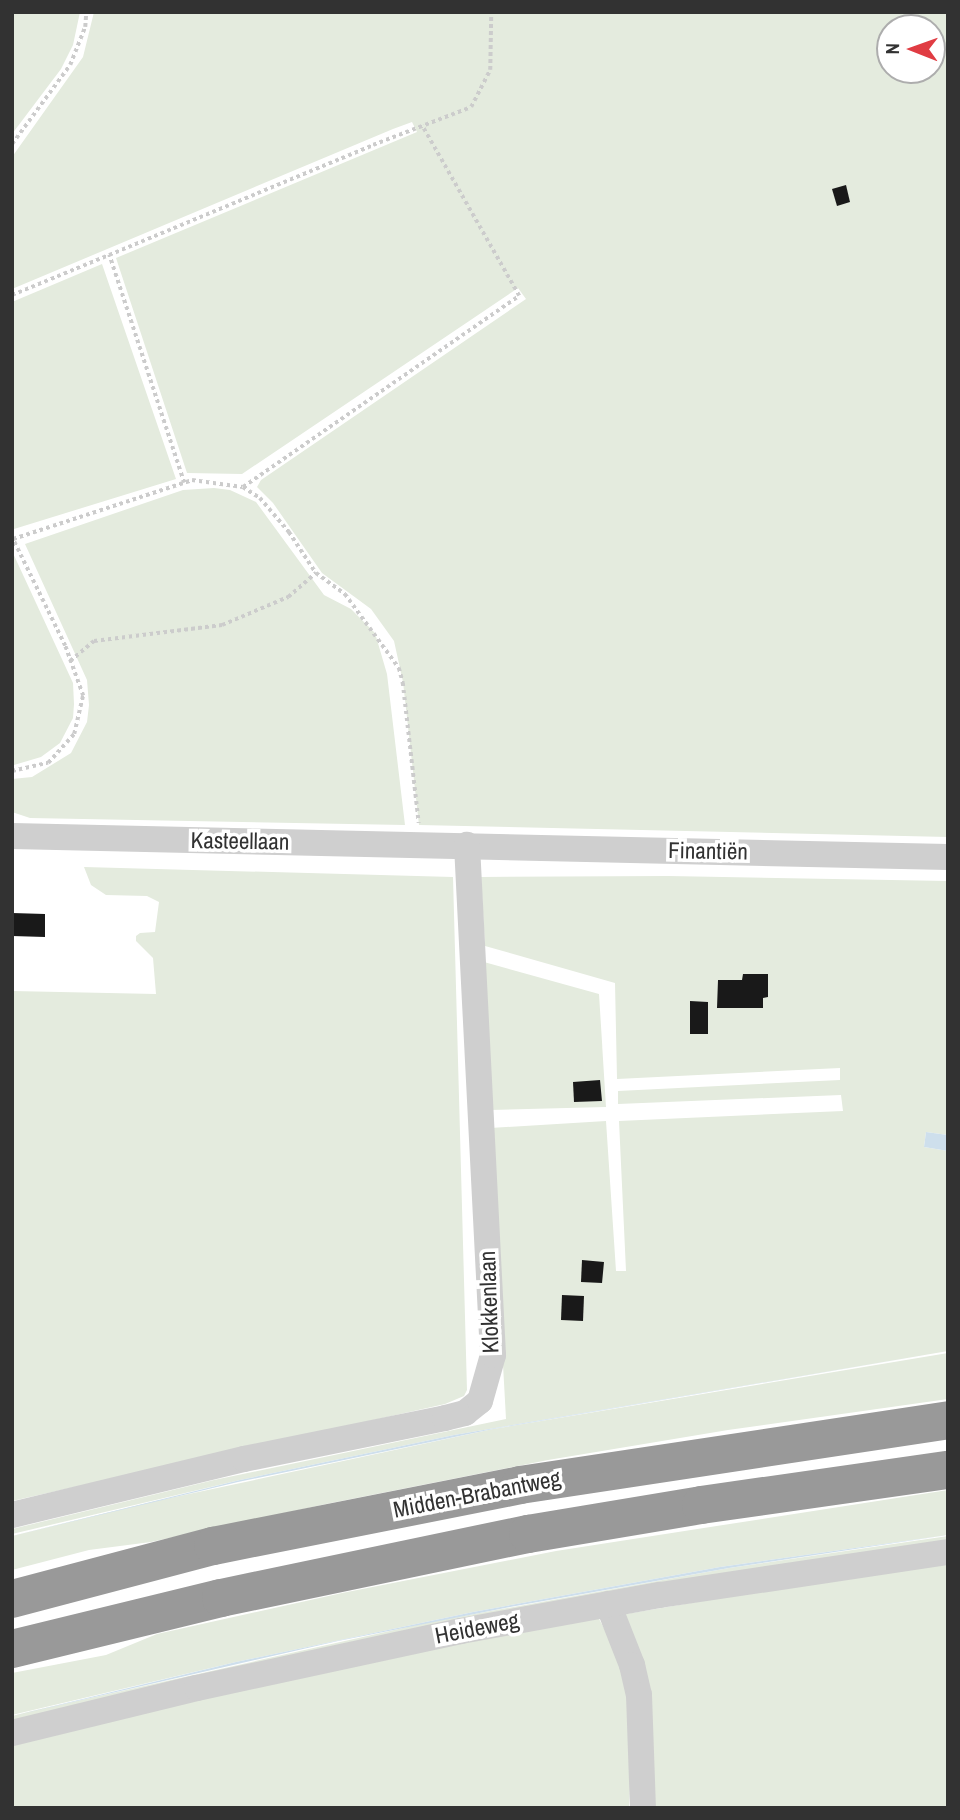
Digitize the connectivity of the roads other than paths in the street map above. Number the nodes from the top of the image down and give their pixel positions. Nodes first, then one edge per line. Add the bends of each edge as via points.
1 (12, 836) edge
2 (467, 845) junction
3 (948, 857) edge
4 (948, 1420) edge
5 (948, 1470) edge
6 (12, 1515) edge
7 (948, 1552) edge
8 (12, 1599) edge
9 (608, 1604) junction
10 (12, 1649) edge
11 (12, 1733) edge
12 (643, 1808) edge

1 - 2 street, Kasteellaan
2 - 3 street, Finantiën
2 - 6 street, Klokkenlaan via 493,1355 480,1401 465,1413 445,1418
4 - 8 highway, Midden-Brabantweg via 520,1485 213,1546
5 - 10 highway via 528,1534 221,1598
7 - 9 street, Heideweg
9 - 11 street, Heideweg via 300,1665
9 - 12 street via 639,1695

